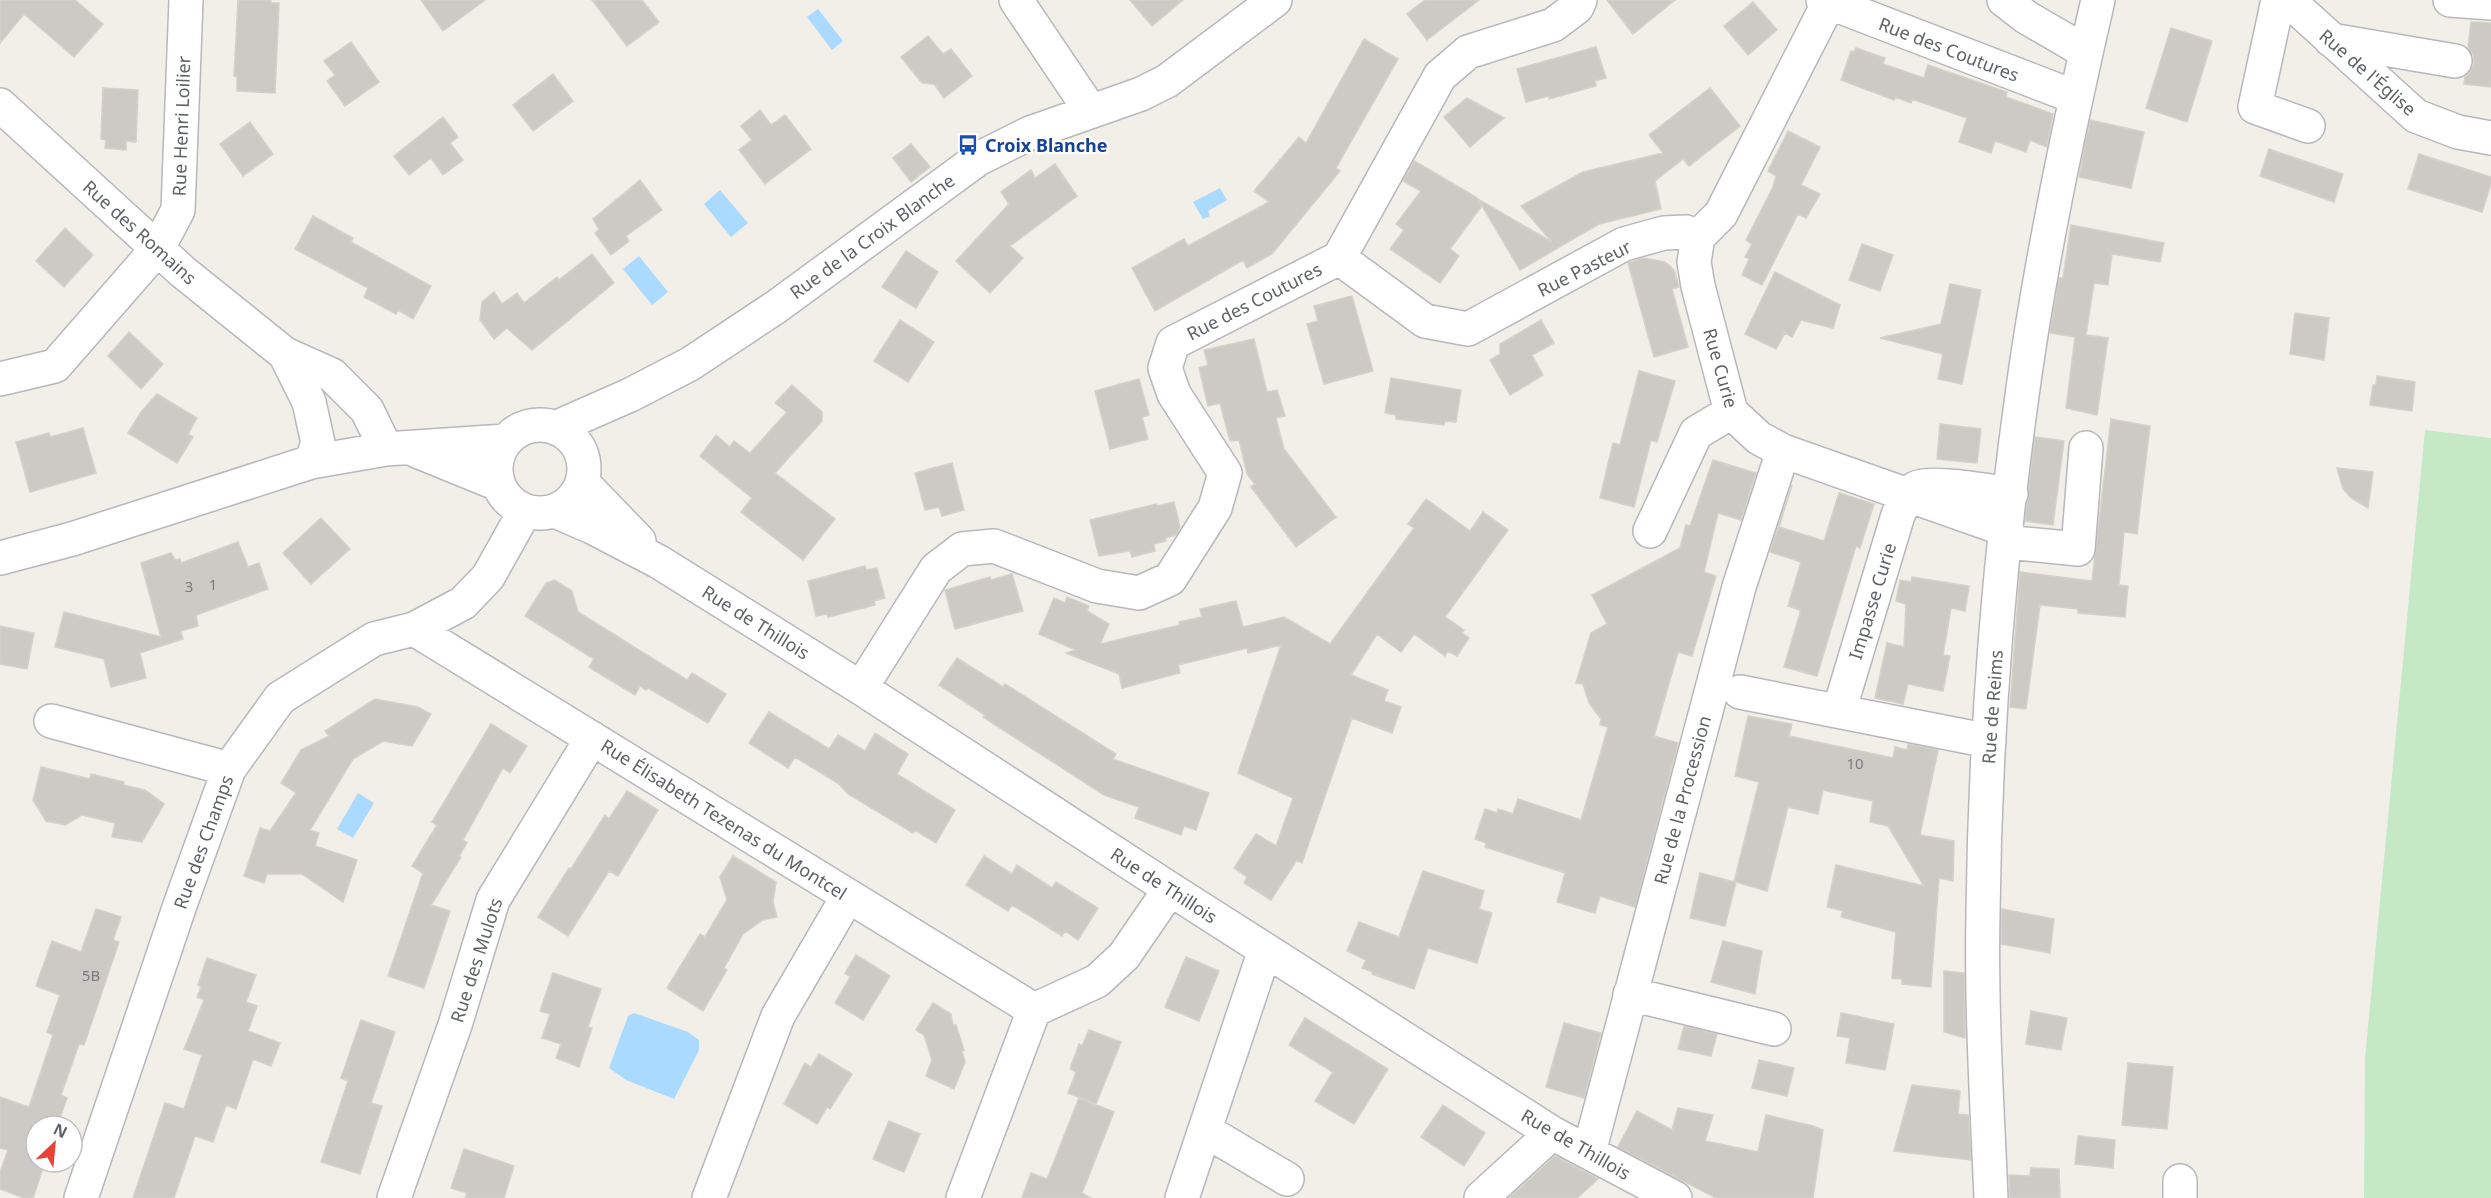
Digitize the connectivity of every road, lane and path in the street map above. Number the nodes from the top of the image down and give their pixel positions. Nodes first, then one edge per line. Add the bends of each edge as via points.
1 (186, 0) edge
2 (1016, 0) edge
3 (1275, 0) edge
4 (1580, 0) edge
5 (2004, 0) edge
6 (2098, 0) edge
7 (2278, 0) edge
8 (2288, 0) edge
9 (2450, 0) edge
10 (1825, 2) edge
11 (2491, 3) edge
12 (2331, 40) junction
13 (2086, 52) junction
14 (2455, 61) dead end
15 (2075, 97) junction
16 (0, 105) edge
17 (1090, 110) junction
18 (2308, 126) dead end
19 (2491, 138) edge
20 (1698, 237) junction
21 (158, 248) junction
22 (1339, 258) junction
23 (285, 354) junction
24 (0, 379) edge
25 (630, 395) junction
26 (1731, 412) junction
27 (555, 428) junction
28 (505, 441) junction
29 (2085, 448) dead end
30 (398, 449) junction
31 (1783, 451) junction
32 (311, 462) junction
33 (583, 470) junction
34 (498, 484) junction
35 (1908, 493) junction
36 (2011, 494) junction
37 (540, 511) junction
38 (1650, 531) dead end
39 (2006, 536) junction
40 (0, 558) edge
41 (659, 562) junction
42 (414, 629) junction
43 (861, 688) junction
44 (1740, 692) dead end
45 (1839, 711) junction
46 (51, 721) dead end
47 (592, 738) junction
48 (1989, 741) junction
49 (229, 769) junction
50 (1170, 889) junction
51 (848, 896) junction
52 (1265, 950) junction
53 (1630, 994) junction
54 (1035, 1010) junction
55 (1774, 1029) dead end
56 (1206, 1131) junction
57 (1552, 1133) junction
58 (1589, 1152) junction
59 (1287, 1179) dead end
60 (81, 1198) edge
61 (394, 1198) edge
62 (710, 1198) edge
63 (963, 1198) edge
64 (1182, 1198) edge
65 (1481, 1198) edge
66 (1676, 1198) edge
67 (1990, 1198) edge

1 - 21 street, Rue Henri Loilier via 178,210
2 - 17 street
3 - 17 street, Rue de la Croix Blanche via 1167,81
4 - 22 street, Rue des Coutures via 1552,25 1468,52 1440,76
5 - 13 street
6 - 13 street, Rue de Reims
7 - 18 street via 2255,107
8 - 12 street, Rue de l'Église
9 - 11 street
10 - 15 street, Rue des Coutures
10 - 20 street via 1721,214
12 - 14 street
12 - 19 street, Rue de l'Église via 2416,116 2458,132
13 - 15 street, Rue de Reims
15 - 36 street, Rue de Reims via 2024,380
16 - 21 street, Rue des Romains
17 - 25 street, Rue de la Croix Blanche via 978,159 770,311 690,364
20 - 22 street, Rue Pasteur via 1686,232 1664,233 1624,244 1468,329 1425,321
20 - 26 street, Rue Curie via 1694,262 1698,286
21 - 23 street, Rue des Romains
21 - 24 street, Rue Henri Loilier via 55,366
22 - 43 street, Rue des Coutures via 1173,343 1165,368 1174,394 1225,472 1215,508 1170,579 1139,593 1097,586 994,546 963,549 936,568
23 - 30 street, Rue des Romains via 332,375
23 - 32 street, Rue des Romains via 309,402 318,443
25 - 27 street, Rue de la Croix Blanche
25 - 33 street, Rue de la Croix Blanche via 602,417
26 - 31 street, Rue Curie via 1759,438
26 - 38 street via 1696,433
27 - 28 street via 528,427
27 - 33 street via 573,439
28 - 30 street
28 - 34 street via 498,454
29 - 39 street, Rue Curie via 2078,549
30 - 32 street
30 - 34 street
31 - 35 street, Rue Curie
31 - 53 street, Rue de la Procession via 1739,587
32 - 40 street via 72,539
33 - 37 street via 572,501
33 - 41 street, Rue de Thillois
34 - 37 street via 508,500
35 - 36 street via 1918,486 1941,486
35 - 39 street, Rue Curie
35 - 45 street, Impasse Curie
36 - 39 street, Rue de Reims
37 - 41 street, Rue de Thillois via 592,527
37 - 42 street, Rue des Champs via 463,603
39 - 48 street, Rue de Reims
41 - 43 street, Rue de Thillois
42 - 47 street, Rue Élisabeth Tezenas du Montcel
42 - 49 street, Rue des Champs via 374,639 280,698
43 - 50 street, Rue de Thillois
44 - 45 street
45 - 48 street
46 - 49 street
47 - 51 street, Rue Élisabeth Tezenas du Montcel
47 - 61 street, Rue des Mulots via 493,900 455,1025
48 - 67 street, Rue de Reims via 1983,916
49 - 60 street, Rue des Champs
50 - 52 street, Rue de Thillois
50 - 54 street via 1111,969 1097,981
51 - 54 street, Rue Élisabeth Tezenas du Montcel
51 - 62 street via 778,1016
52 - 56 street
52 - 57 street, Rue de Thillois
53 - 55 street
53 - 58 street, Rue de la Procession
54 - 63 street
56 - 59 street
56 - 64 street
57 - 58 street, Rue de Thillois
57 - 65 street
58 - 66 street, Rue de Thillois

